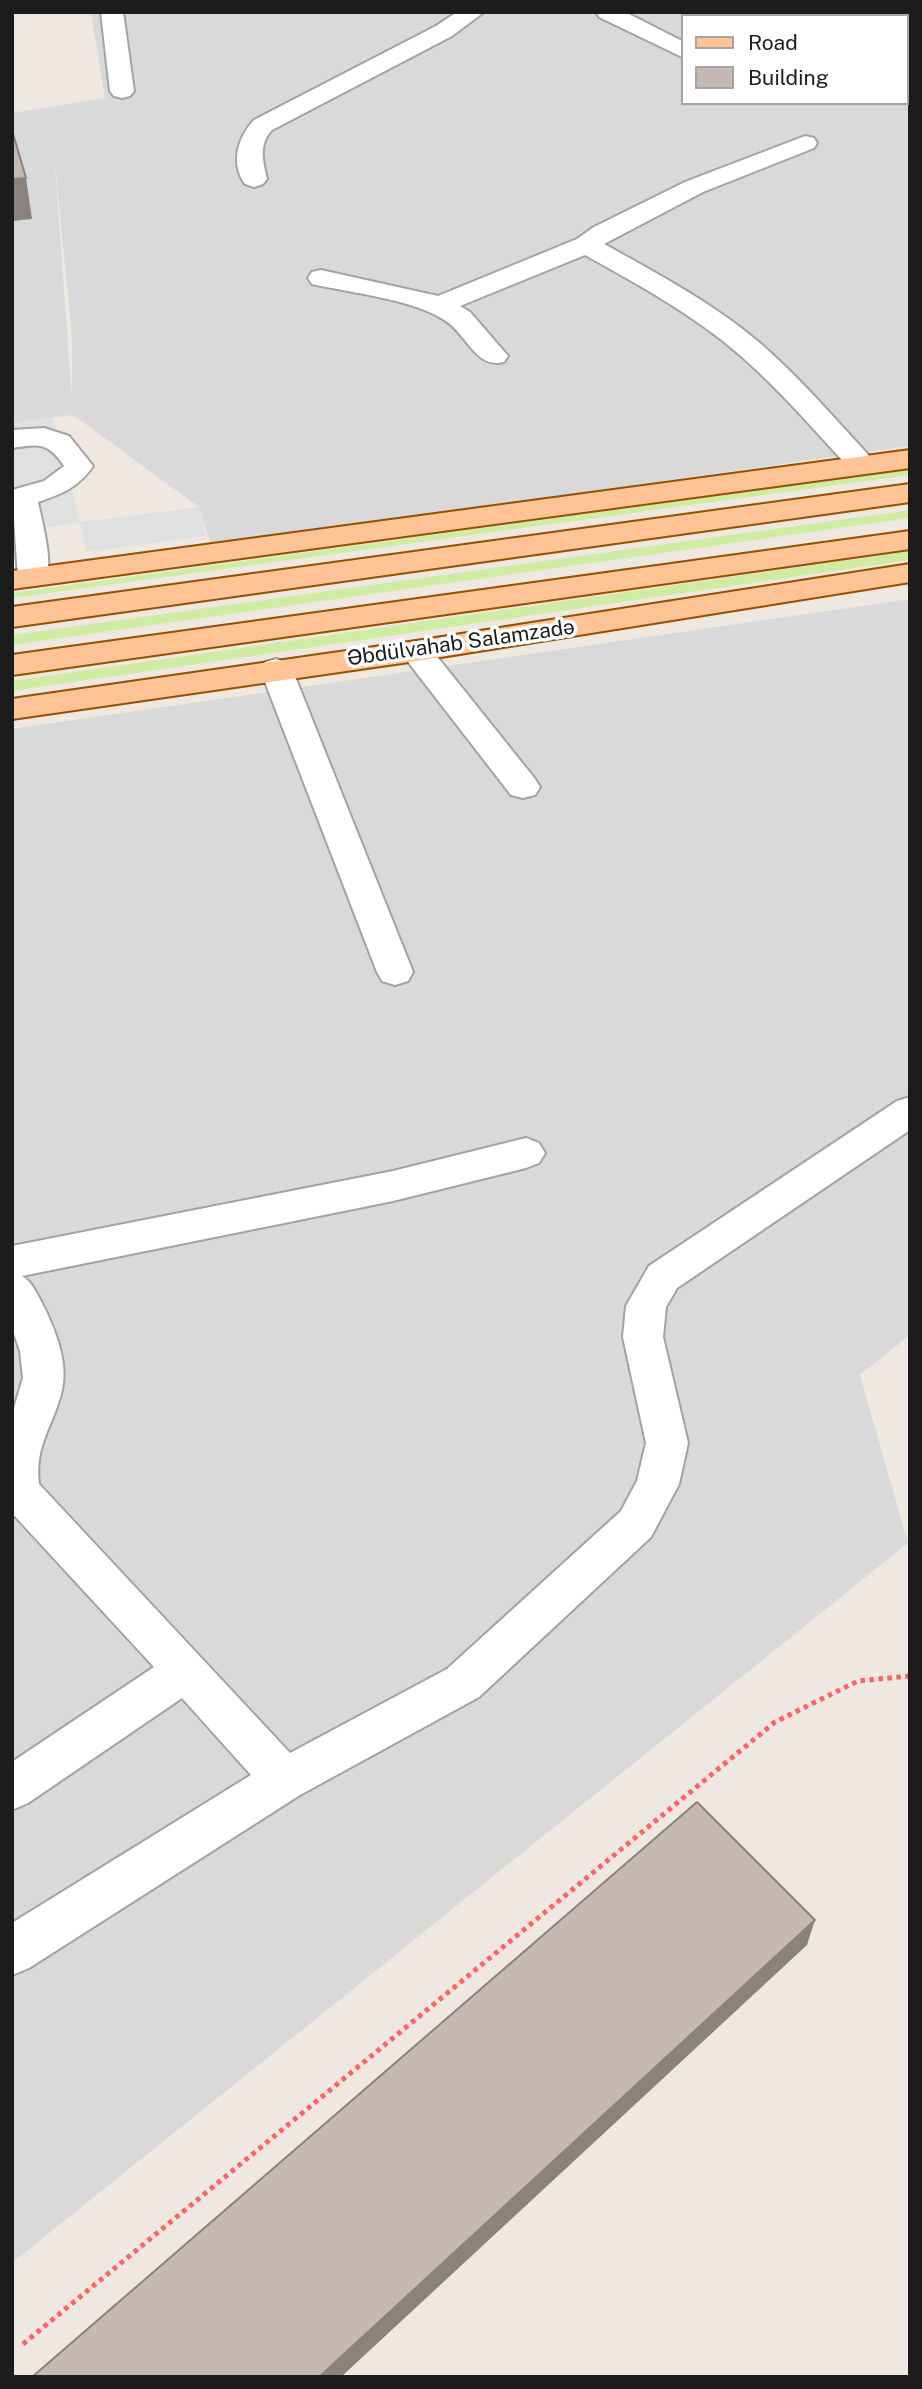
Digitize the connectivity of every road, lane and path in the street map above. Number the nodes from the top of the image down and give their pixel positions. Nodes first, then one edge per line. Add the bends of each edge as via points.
1 (112, 12) edge
2 (473, 12) edge
3 (607, 12) edge
4 (680, 49) edge
5 (122, 91) dead end
6 (805, 143) dead end
7 (254, 179) dead end
8 (586, 245) junction
9 (321, 278) dead end
10 (440, 305) junction
11 (494, 356) dead end
12 (12, 439) edge
13 (910, 459) edge
14 (862, 465) junction
15 (910, 493) edge
16 (17, 498) edge
17 (910, 540) edge
18 (910, 573) edge
19 (23, 579) edge
20 (12, 617) edge
21 (416, 651) junction
22 (12, 665) edge
23 (276, 669) junction
24 (12, 709) edge
25 (523, 787) dead end
26 (395, 972) dead end
27 (910, 1111) edge
28 (526, 1153) dead end
29 (12, 1262) edge
30 (12, 1288) edge
31 (185, 1671) junction
32 (910, 1676) edge
33 (284, 1780) junction
34 (12, 1788) edge
35 (12, 1951) edge
36 (23, 2344) dead end

1 - 5 street
2 - 7 street via 263,125 252,135 249,146
3 - 4 street
6 - 8 street via 694,187
8 - 10 street
8 - 14 street via 733,334
9 - 10 street
10 - 11 street via 460,318
12 - 16 street via 50,437 65,444 79,466 59,486
13 - 14 main road
14 - 19 main road
15 - 20 main road
16 - 19 street via 30,532
17 - 22 main road, Əbdülvahab Salamzadə
18 - 21 main road, Əbdülvahab Salamzadə
21 - 23 main road, Əbdülvahab Salamzadə
21 - 25 street
23 - 24 main road, Əbdülvahab Salamzadə
23 - 26 street
27 - 33 street via 663,1277 646,1306 643,1337 667,1443 658,1484 636,1524 463,1683
28 - 29 street via 393,1186
30 - 31 street via 27,1313 43,1369 43,1388 16,1450 19,1491
31 - 33 street
31 - 34 street
32 - 36 path via 858,1681 775,1722
33 - 35 street

